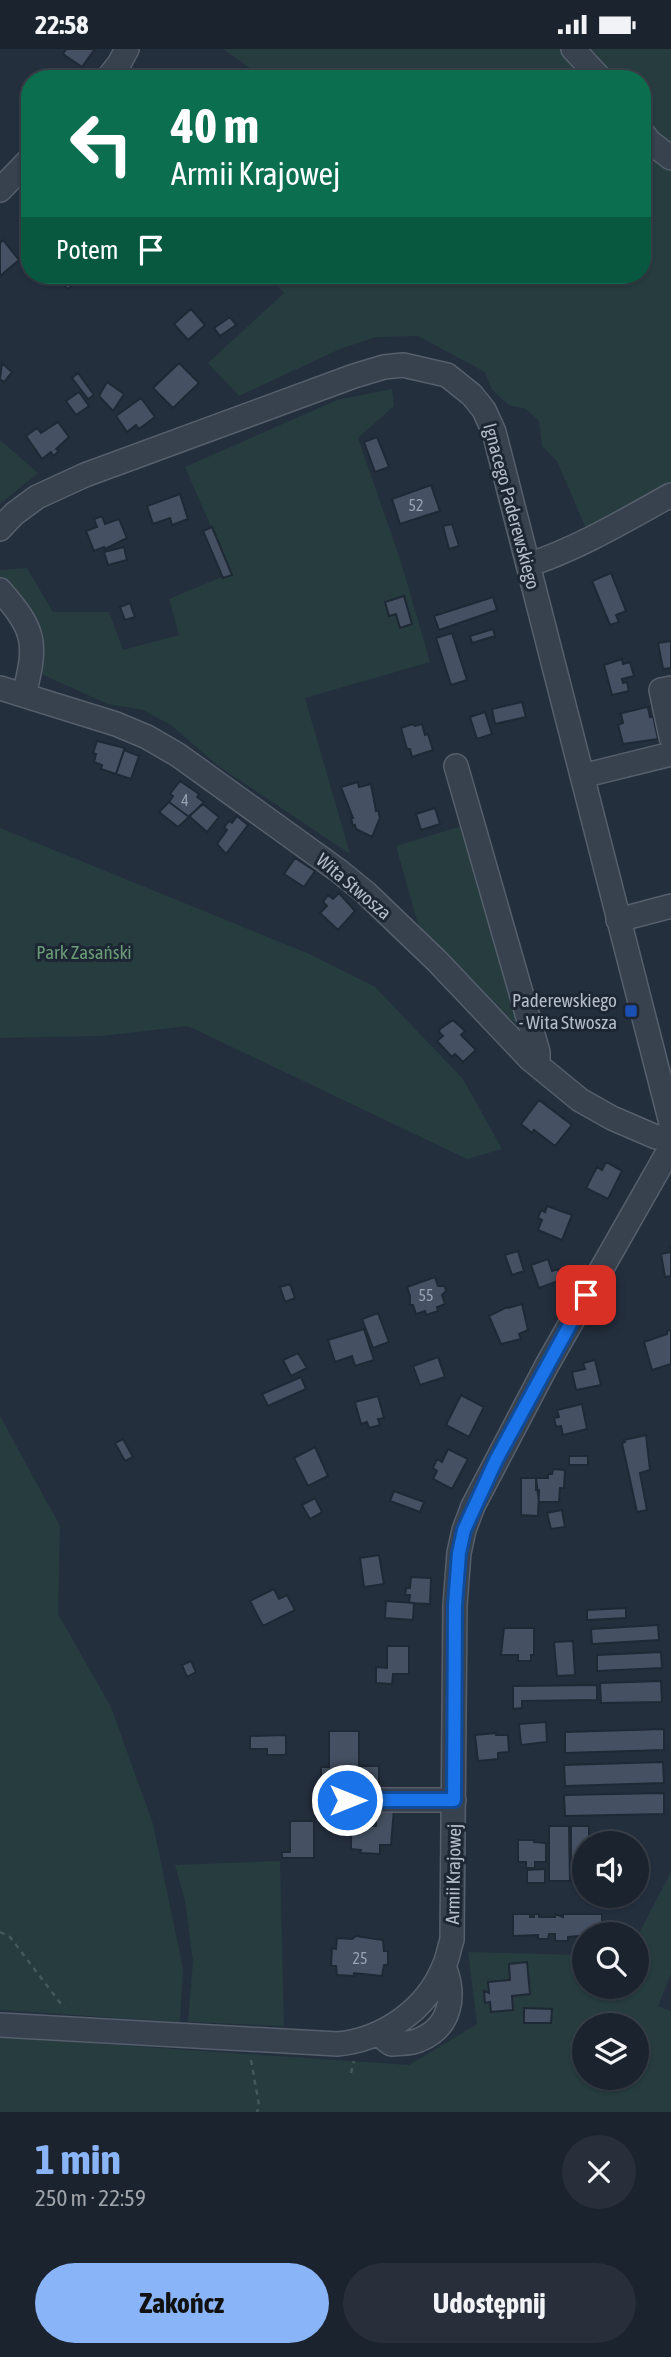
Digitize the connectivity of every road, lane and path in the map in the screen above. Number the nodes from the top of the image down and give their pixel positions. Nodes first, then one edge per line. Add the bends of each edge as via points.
1 (127, 49) edge
2 (573, 49) edge
3 (114, 70) edge
4 (593, 70) edge
5 (651, 143) edge
6 (671, 158) edge
7 (21, 168) edge
8 (0, 190) edge
9 (671, 495) edge
10 (0, 529) edge
11 (528, 565) junction
12 (0, 590) edge
13 (0, 688) edge
14 (671, 688) edge
15 (24, 695) junction
16 (671, 737) edge
17 (671, 754) edge
18 (456, 766) dead end
19 (582, 776) junction
20 (671, 906) edge
21 (618, 920) junction
22 (538, 1065) junction
23 (671, 1122) edge
24 (671, 1136) edge
25 (671, 1147) edge
26 (324, 1800) dead end
27 (454, 1800) junction
28 (0, 1932) edge
29 (0, 2025) edge
30 (80, 2031) junction
31 (247, 2041) junction
32 (352, 2042) junction
33 (351, 2073) dead end
34 (257, 2112) edge

1 - 3 street
2 - 4 street
5 - 6 street
7 - 8 street
9 - 11 street via 596,537
10 - 11 street, Ignacego Paderewskiego via 37,497 85,475 354,376 403,365 447,375 484,410 494,432
11 - 19 street, Ignacego Paderewskiego
12 - 15 street via 19,613 33,642
13 - 15 street, Wita Stwosza
14 - 16 street via 661,690
15 - 22 street, Wita Stwosza via 147,737 318,855 390,915
17 - 19 street
18 - 22 street
19 - 21 street, Ignacego Paderewskiego
20 - 21 street
21 - 23 street, Ignacego Paderewskiego
22 - 24 street, Wita Stwosza via 580,1100 612,1118 656,1137
25 - 27 street, Armii Krajowej via 547,1365 464,1530 455,1605
26 - 27 street
27 - 32 street, Armii Krajowej via 452,1940 444,1966 422,2001 406,2016 377,2034
28 - 30 path via 10,1937
29 - 30 street, Armii Krajowej
30 - 31 street, Armii Krajowej
31 - 32 street, Armii Krajowej
31 - 34 path
32 - 33 path

